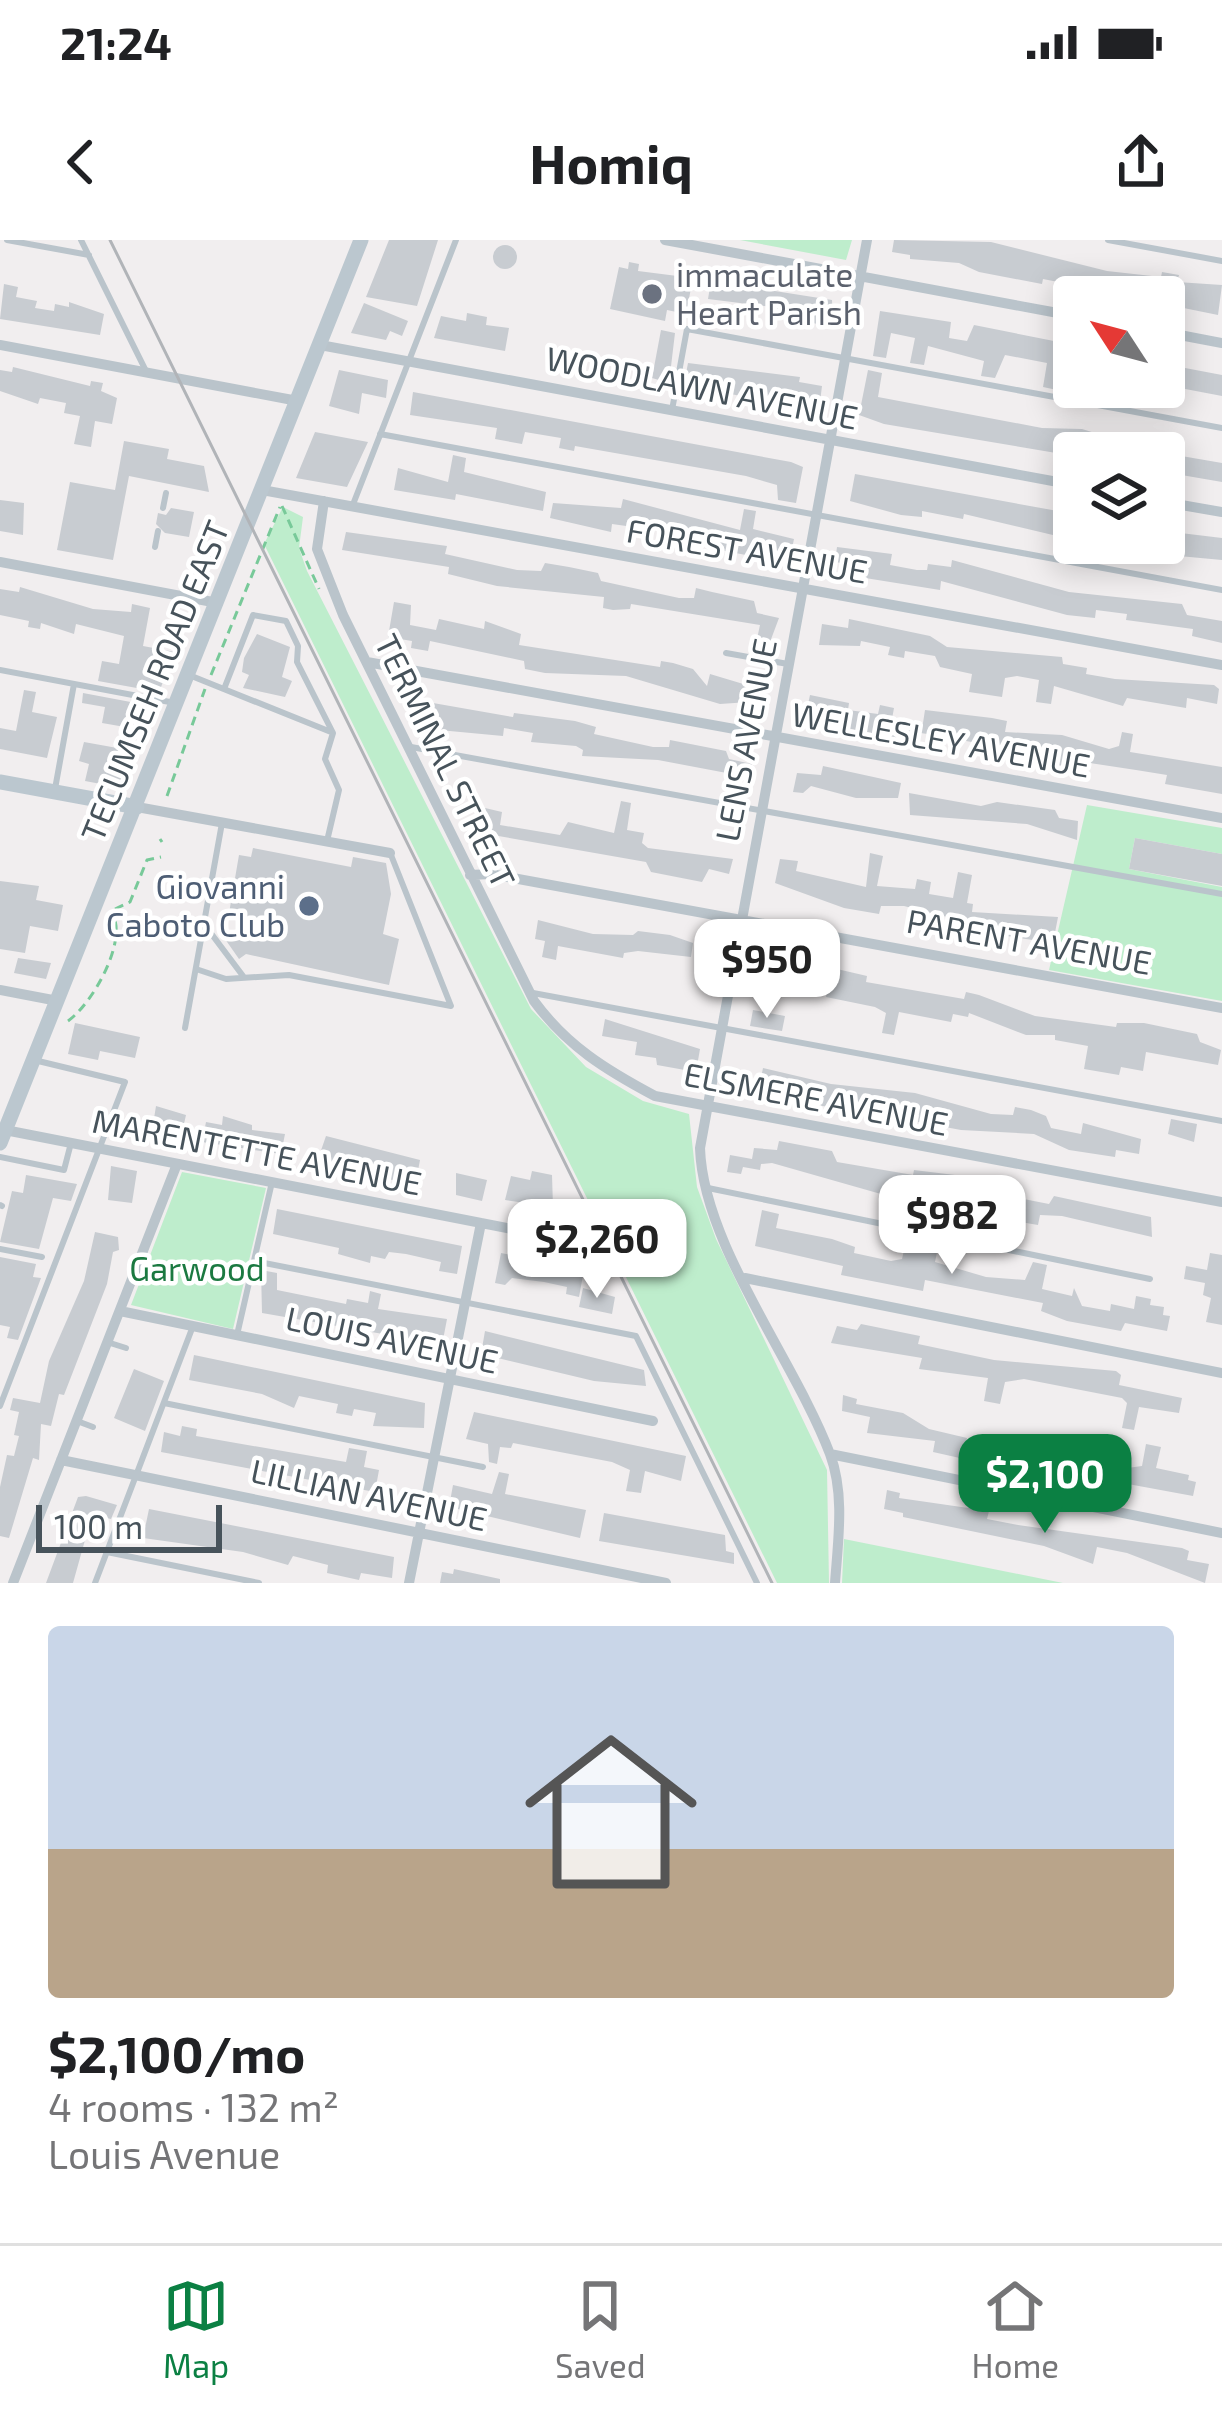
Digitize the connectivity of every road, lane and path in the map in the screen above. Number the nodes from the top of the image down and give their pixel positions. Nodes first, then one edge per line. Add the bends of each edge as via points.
1 (7, 240) edge
2 (82, 240) edge
3 (361, 240) edge
4 (456, 240) edge
5 (666, 240) edge
6 (867, 240) edge
7 (1108, 240) edge
8 (89, 256) junction
9 (1222, 261) edge
10 (860, 276) junction
11 (1053, 312) edge
12 (1185, 336) edge
13 (1222, 343) edge
14 (0, 345) edge
15 (320, 345) junction
16 (845, 358) junction
17 (408, 361) junction
18 (147, 373) junction
19 (298, 401) junction
20 (672, 410) junction
21 (1222, 428) edge
22 (380, 434) junction
23 (830, 440) junction
24 (1053, 481) edge
25 (262, 490) junction
26 (166, 493) dead end
27 (324, 501) junction
28 (282, 506) dead end
29 (1185, 506) edge
30 (352, 507) junction
31 (164, 508) dead end
32 (1222, 512) edge
33 (816, 514) junction
34 (158, 531) dead end
35 (155, 547) dead end
36 (0, 562) edge
37 (802, 589) junction
38 (1222, 590) edge
39 (218, 603) junction
40 (726, 653) dead end
41 (367, 662) junction
42 (788, 664) junction
43 (1222, 665) edge
44 (0, 670) edge
45 (189, 675) junction
46 (211, 675) dead end
47 (74, 683) junction
48 (224, 689) junction
49 (204, 691) dead end
50 (178, 704) junction
51 (333, 733) junction
52 (775, 737) junction
53 (407, 746) junction
54 (0, 783) edge
55 (55, 792) junction
56 (167, 796) dead end
57 (137, 807) junction
58 (760, 812) junction
59 (1222, 818) edge
60 (222, 823) junction
61 (327, 841) junction
62 (390, 853) joint
63 (160, 857) dead end
64 (470, 875) junction
65 (1222, 894) edge
66 (740, 920) junction
67 (204, 924) junction
68 (196, 969) junction
69 (243, 976) junction
70 (0, 990) edge
71 (529, 992) junction
72 (58, 1001) junction
73 (1222, 1008) edge
74 (68, 1021) dead end
75 (185, 1028) dead end
76 (720, 1028) junction
77 (558, 1034) joint
78 (34, 1060) junction
79 (706, 1106) junction
80 (1222, 1121) edge
81 (3, 1136) edge
82 (71, 1143) junction
83 (101, 1149) junction
84 (0, 1157) edge
85 (178, 1164) junction
86 (272, 1182) junction
87 (704, 1188) junction
88 (1222, 1202) edge
89 (481, 1223) junction
90 (568, 1240) dead end
91 (0, 1249) edge
92 (42, 1257) dead end
93 (254, 1261) junction
94 (745, 1278) junction
95 (1150, 1279) dead end
96 (465, 1302) junction
97 (120, 1311) junction
98 (193, 1326) junction
99 (237, 1335) junction
100 (107, 1342) junction
101 (126, 1348) dead end
102 (1222, 1373) edge
103 (450, 1379) junction
104 (164, 1403) junction
105 (0, 1406) edge
106 (77, 1420) junction
107 (653, 1420) dead end
108 (93, 1427) dead end
109 (830, 1454) junction
110 (434, 1457) junction
111 (61, 1460) junction
112 (483, 1467) dead end
113 (136, 1475) junction
114 (419, 1533) junction
115 (1222, 1533) edge
116 (107, 1552) junction
117 (13, 1583) edge
118 (95, 1583) edge
119 (259, 1583) edge
120 (410, 1583) edge
121 (666, 1583) edge
122 (757, 1583) edge
123 (835, 1583) edge

1 - 8 lane
2 - 8 lane
3 - 15 main road, TECUMSEH ROAD EAST
4 - 17 lane
5 - 10 street
6 - 10 street, LENS AVENUE
7 - 9 lane
8 - 18 lane
10 - 11 street
10 - 16 street, LENS AVENUE
12 - 13 street
14 - 18 street
15 - 17 street, WOODLAWN AVENUE
15 - 19 main road, TECUMSEH ROAD EAST
16 - 20 lane via 687,329
16 - 21 lane
16 - 23 street, LENS AVENUE
17 - 20 street, WOODLAWN AVENUE
17 - 22 lane
18 - 19 street
19 - 25 main road, TECUMSEH ROAD EAST
20 - 23 street, WOODLAWN AVENUE
22 - 30 lane
22 - 33 lane
23 - 24 street, WOODLAWN AVENUE
23 - 33 street, LENS AVENUE
25 - 27 street, FOREST AVENUE
25 - 39 main road, TECUMSEH ROAD EAST
26 - 31 lane
27 - 30 street, FOREST AVENUE
27 - 41 street, TERMINAL STREET via 322,569
28 - 46 path
29 - 32 street
30 - 37 street, FOREST AVENUE
33 - 37 street, LENS AVENUE
33 - 38 lane
34 - 35 lane
36 - 39 street
37 - 42 street, LENS AVENUE
37 - 43 street, FOREST AVENUE
39 - 45 main road, TECUMSEH ROAD EAST
40 - 42 lane
41 - 52 street, WELLESLEY AVENUE
41 - 53 street, TERMINAL STREET
42 - 52 street, LENS AVENUE
44 - 47 lane
45 - 48 lane
45 - 50 main road, TECUMSEH ROAD EAST
47 - 50 lane
47 - 55 lane
48 - 51 lane
48 - 51 lane via 253,614 286,621
49 - 56 path
50 - 57 main road, TECUMSEH ROAD EAST
51 - 61 lane via 325,759 339,790
52 - 58 street, LENS AVENUE
52 - 59 street, WELLESLEY AVENUE
53 - 58 lane
53 - 64 street, TERMINAL STREET
54 - 55 main road
55 - 57 main road
57 - 60 street
57 - 72 main road, TECUMSEH ROAD EAST
58 - 65 lane
58 - 66 street, LENS AVENUE
60 - 61 street
60 - 67 lane
61 - 62 street
62 - 69 lane via 451,1006 290,975
63 - 74 path via 148,860 130,902 114,912 116,942 87,1002
64 - 66 street, PARENT AVENUE
64 - 71 street, TERMINAL STREET
66 - 73 street, PARENT AVENUE
66 - 76 street, LENS AVENUE
67 - 68 lane
67 - 69 lane
68 - 69 lane
68 - 75 lane
70 - 72 street
71 - 76 lane
71 - 77 street, TERMINAL STREET
72 - 78 main road, TECUMSEH ROAD EAST
76 - 79 street, LENS AVENUE
76 - 80 lane
77 - 79 street, ELSMERE AVENUE via 655,1096
78 - 81 main road, TECUMSEH ROAD EAST
78 - 83 lane via 125,1082
79 - 87 street, LENS AVENUE
79 - 88 street, ELSMERE AVENUE
81 - 82 street, MARENTETTE AVENUE
82 - 83 street, MARENTETTE AVENUE
82 - 84 lane via 64,1170
83 - 85 street, MARENTETTE AVENUE
83 - 105 lane
85 - 86 street, MARENTETTE AVENUE
85 - 97 street
86 - 89 street, MARENTETTE AVENUE
86 - 93 lane
87 - 94 street, LENS AVENUE
87 - 95 lane
89 - 90 street, MARENTETTE AVENUE
89 - 96 street
91 - 92 lane
93 - 96 lane
93 - 99 lane
94 - 102 street
94 - 109 street, LENS AVENUE
96 - 103 street
96 - 122 lane via 635,1336
97 - 98 street, LOUIS AVENUE
97 - 100 street
98 - 99 street, LOUIS AVENUE
98 - 104 lane
99 - 103 street, LOUIS AVENUE
100 - 101 lane
100 - 106 street
103 - 107 street, LOUIS AVENUE
103 - 110 street
104 - 110 lane
104 - 113 lane
106 - 108 lane
106 - 111 street
109 - 115 street
109 - 123 street, LENS AVENUE via 839,1513
110 - 112 lane
110 - 114 street
111 - 113 street, LILLIAN AVENUE
111 - 117 street
113 - 114 street, LILLIAN AVENUE
113 - 116 lane
114 - 120 street
114 - 121 street, LILLIAN AVENUE
116 - 118 lane
116 - 119 lane

